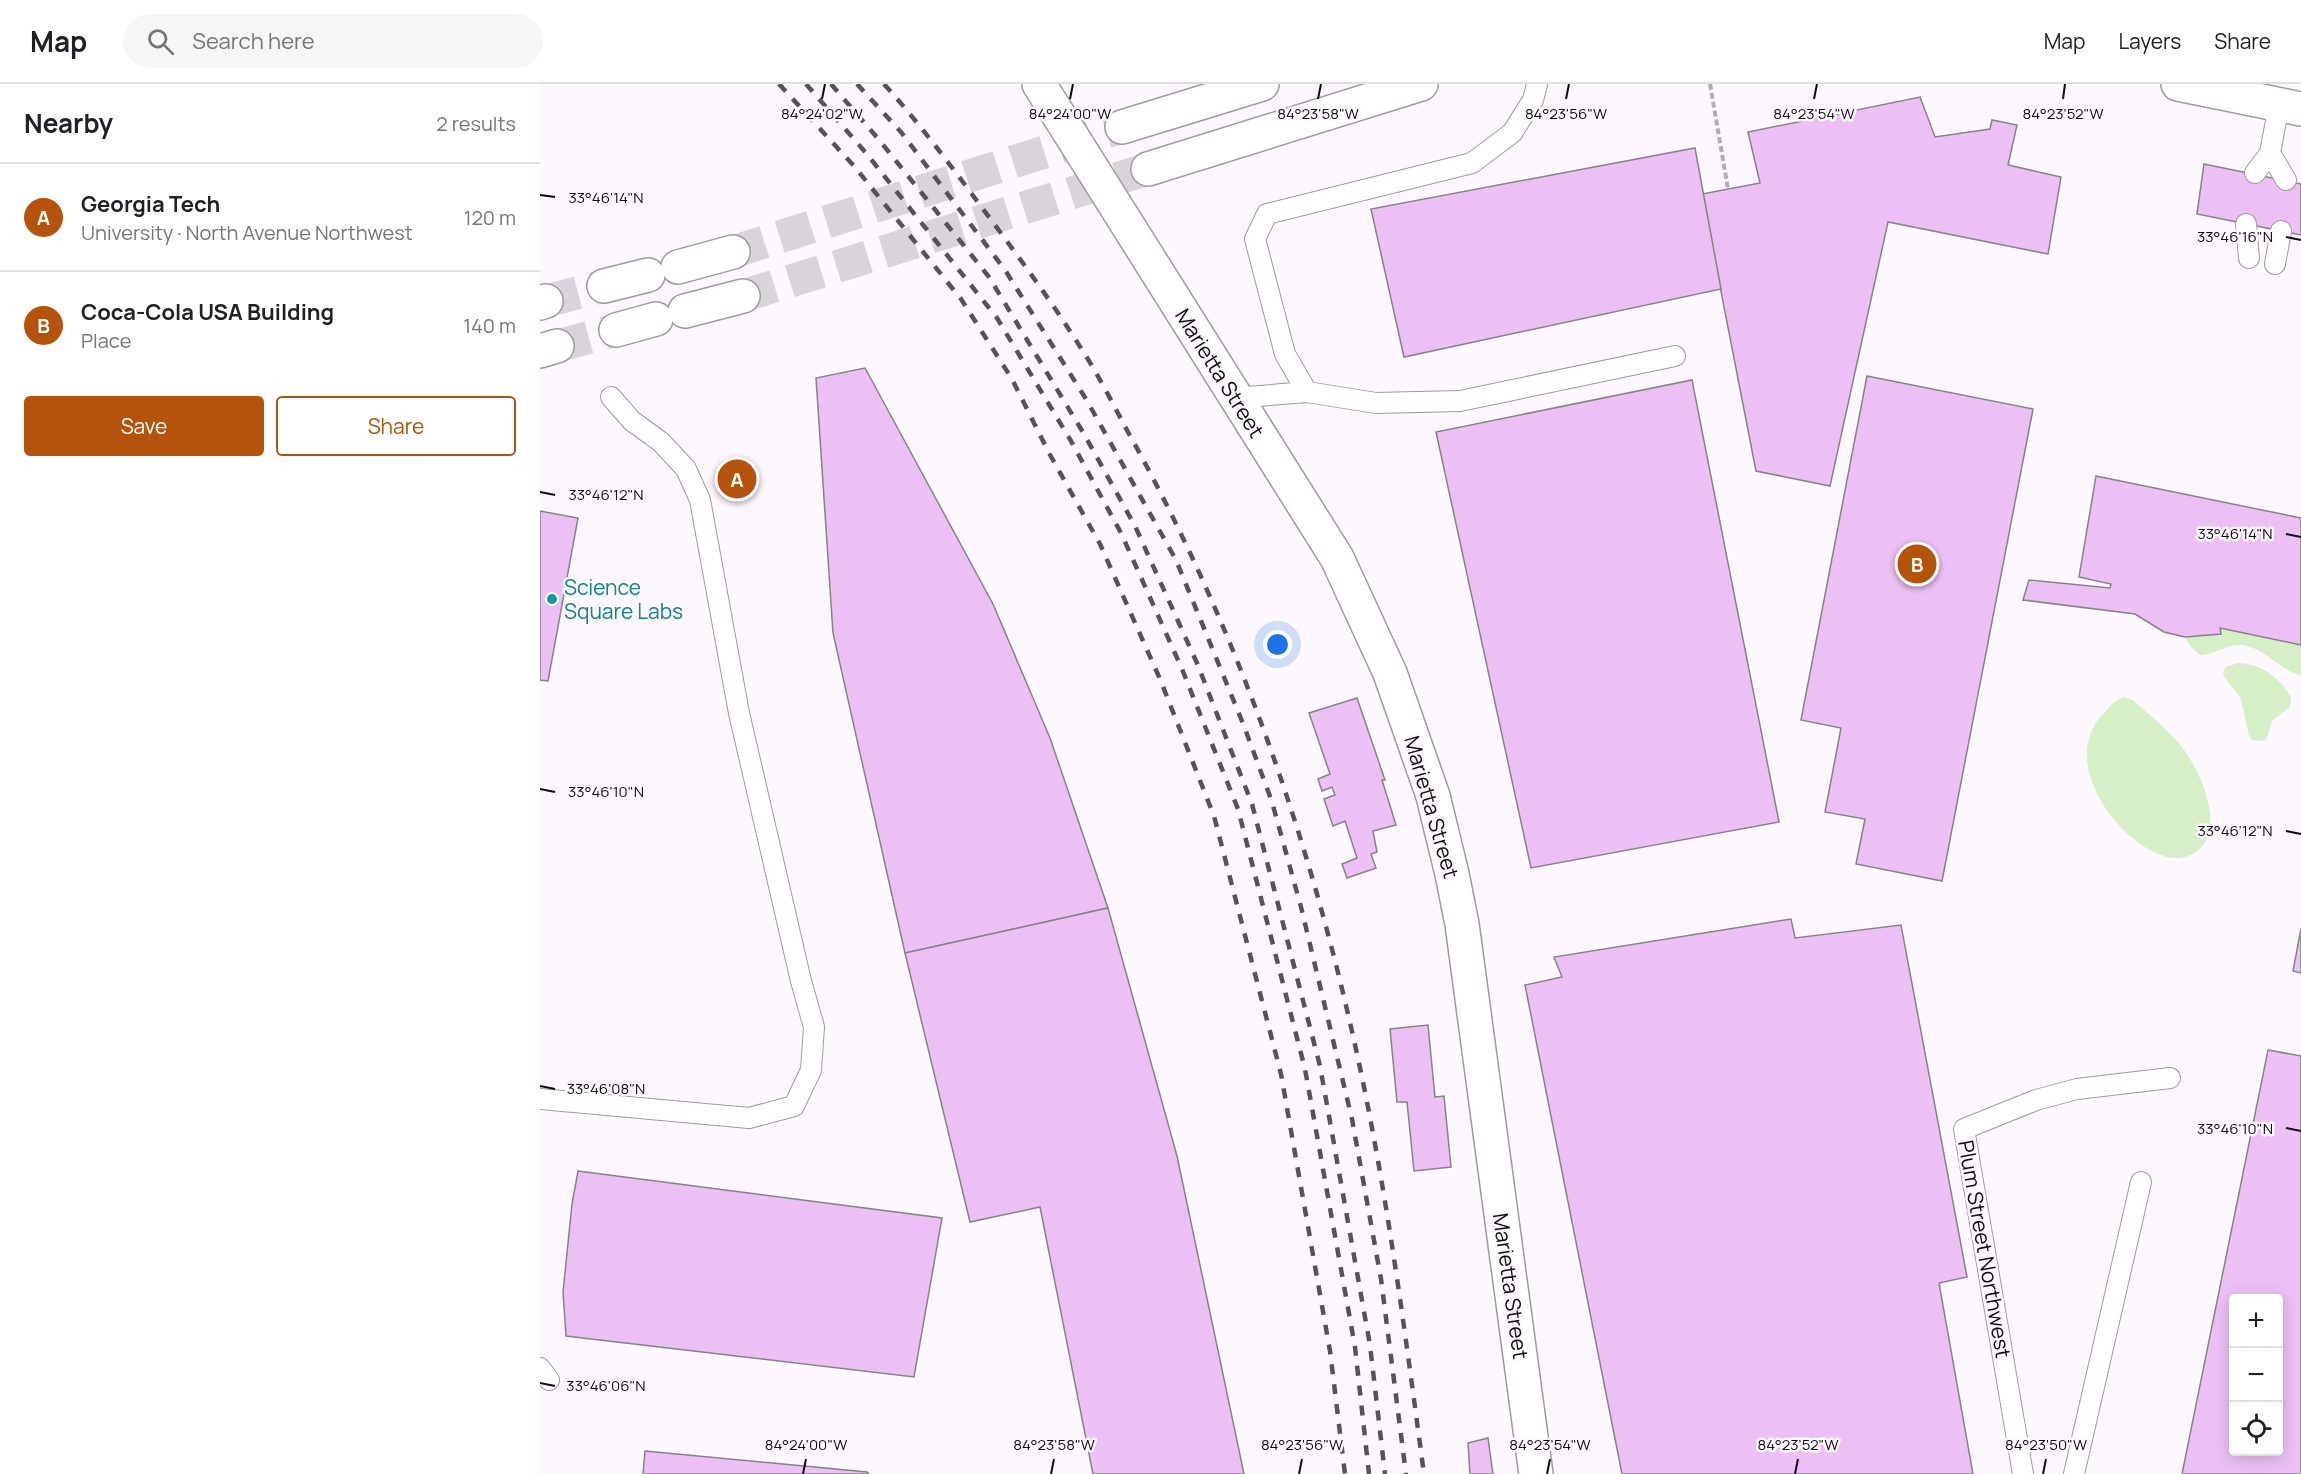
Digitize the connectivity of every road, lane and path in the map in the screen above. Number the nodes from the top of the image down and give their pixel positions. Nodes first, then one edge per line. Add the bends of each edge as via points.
1 (1039, 84) edge
2 (1262, 84) edge
3 (1421, 84) edge
4 (1537, 84) edge
5 (1710, 84) edge
6 (2178, 84) edge
7 (2290, 107) edge
8 (1122, 127) tunnel mouth
9 (2270, 153) junction
10 (1148, 169) tunnel mouth
11 (2255, 173) dead end
12 (2286, 180) dead end
13 (1728, 189) dead end
14 (2246, 224) dead end
15 (2281, 231) dead end
16 (733, 252) tunnel mouth
17 (2249, 258) dead end
18 (2276, 264) dead end
19 (604, 286) tunnel mouth
20 (743, 296) tunnel mouth
21 (616, 330) tunnel mouth
22 (1675, 356) dead end
23 (1307, 392) junction
24 (610, 397) dead end
25 (1235, 398) junction
26 (2170, 1078) dead end
27 (540, 1099) edge
28 (2141, 1182) dead end
29 (1536, 1474) edge
30 (2023, 1474) edge
31 (2074, 1474) edge

1 - 25 main road, Marietta Street
2 - 8 main road
3 - 10 main road
4 - 23 lane via 1533,100 1512,133 1472,163 1266,214 1255,239 1285,354
5 - 13 path
6 - 7 main road
7 - 9 lane
9 - 11 lane
9 - 12 lane
14 - 17 lane
15 - 18 lane
16 - 19 main road
20 - 21 main road
22 - 23 lane via 1460,401 1376,403
23 - 25 lane
24 - 27 lane via 686,469 700,500 739,713 814,1027 811,1070 794,1106 748,1118
25 - 29 main road, Marietta Street via 1337,558 1390,672 1433,796 1467,953
26 - 30 lane, Plum Street Northwest via 2077,1089 2036,1100 1964,1129
28 - 31 lane

